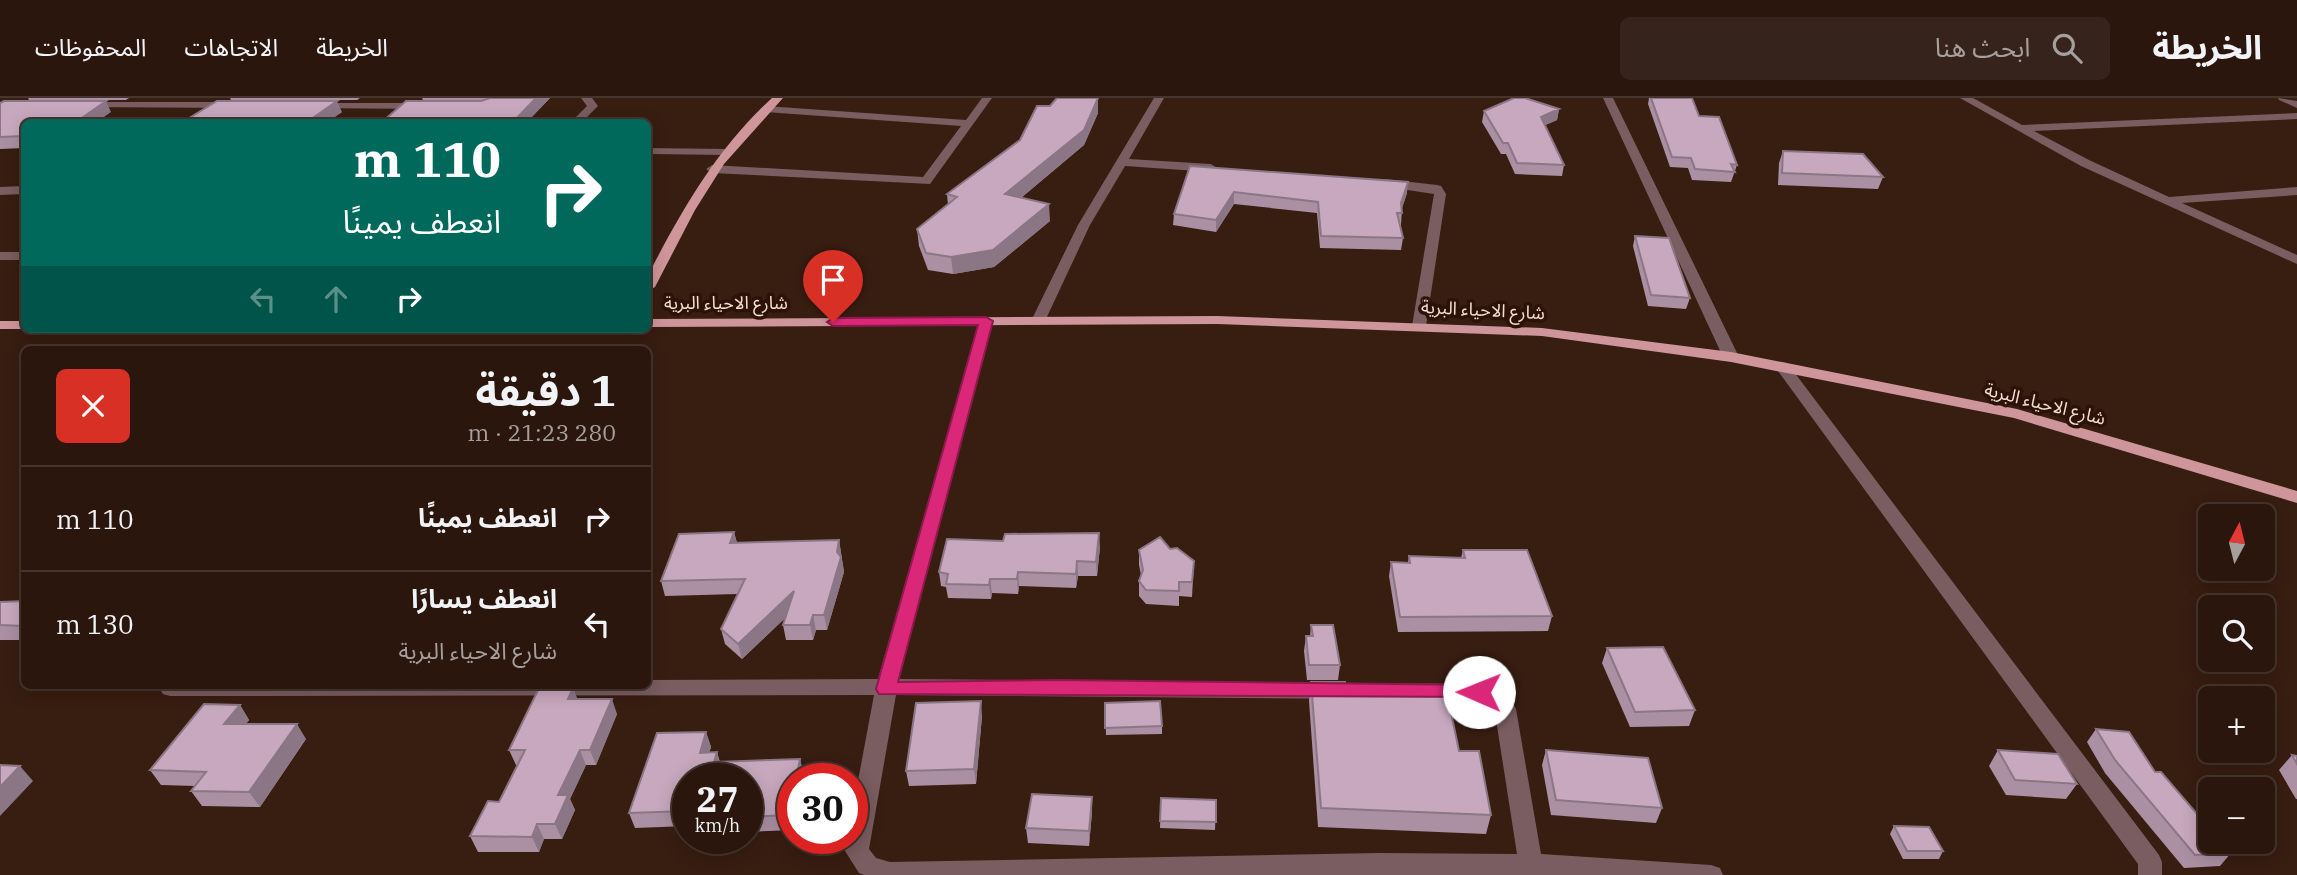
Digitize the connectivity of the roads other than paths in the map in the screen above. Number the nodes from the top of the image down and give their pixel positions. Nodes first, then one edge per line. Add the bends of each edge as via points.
1 (586, 98) edge
2 (778, 98) edge
3 (987, 98) edge
4 (1159, 98) edge
5 (1608, 98) edge
6 (1965, 98) edge
7 (2283, 98) edge
8 (153, 102) edge
9 (246, 105) edge
10 (301, 105) edge
11 (2297, 105) edge
12 (67, 106) edge
13 (431, 106) edge
14 (765, 109) junction
15 (2297, 116) edge
16 (579, 119) edge
17 (968, 124) junction
18 (2020, 128) junction
19 (651, 151) edge
20 (726, 152) junction
21 (1123, 162) junction
22 (712, 169) junction
23 (1219, 169) edge
24 (1377, 182) edge
25 (21, 190) edge
26 (0, 191) edge
27 (2297, 191) edge
28 (2167, 201) junction
29 (0, 256) edge
30 (21, 256) edge
31 (2297, 260) edge
32 (651, 281) edge
33 (986, 321) junction
34 (1038, 321) junction
35 (651, 323) edge
36 (0, 325) edge
37 (21, 325) edge
38 (1419, 326) junction
39 (1731, 357) junction
40 (1783, 367) junction
41 (2297, 497) edge
42 (651, 689) edge
43 (886, 689) junction
44 (1531, 864) junction
45 (1712, 875) edge
46 (2150, 875) edge

1 - 16 street via 593,106
2 - 14 main road
3 - 17 street
4 - 21 street
5 - 39 street
6 - 18 street
7 - 11 street
8 - 9 street
8 - 12 street
10 - 13 street
14 - 17 street
14 - 20 main road
15 - 18 street
17 - 22 street via 926,180
18 - 28 street
19 - 20 street
20 - 22 main road
21 - 23 street
21 - 34 street via 1084,225
22 - 32 main road
24 - 38 street via 1429,186 1440,194
25 - 26 street
27 - 28 street
28 - 31 street
29 - 30 street
33 - 34 main road, شارع الاحياء البرية
33 - 35 main road, شارع الاحياء البرية
33 - 43 street
34 - 38 main road, شارع الاحياء البرية
36 - 37 main road
38 - 39 main road, شارع الاحياء البرية via 1542,332
39 - 40 main road, شارع الاحياء البرية
40 - 41 main road, شارع الاحياء البرية via 2017,414
40 - 46 street via 2150,862
42 - 43 street
43 - 44 street via 1479,692 1505,709
43 - 44 street via 857,851 868,866 890,872
44 - 45 street

